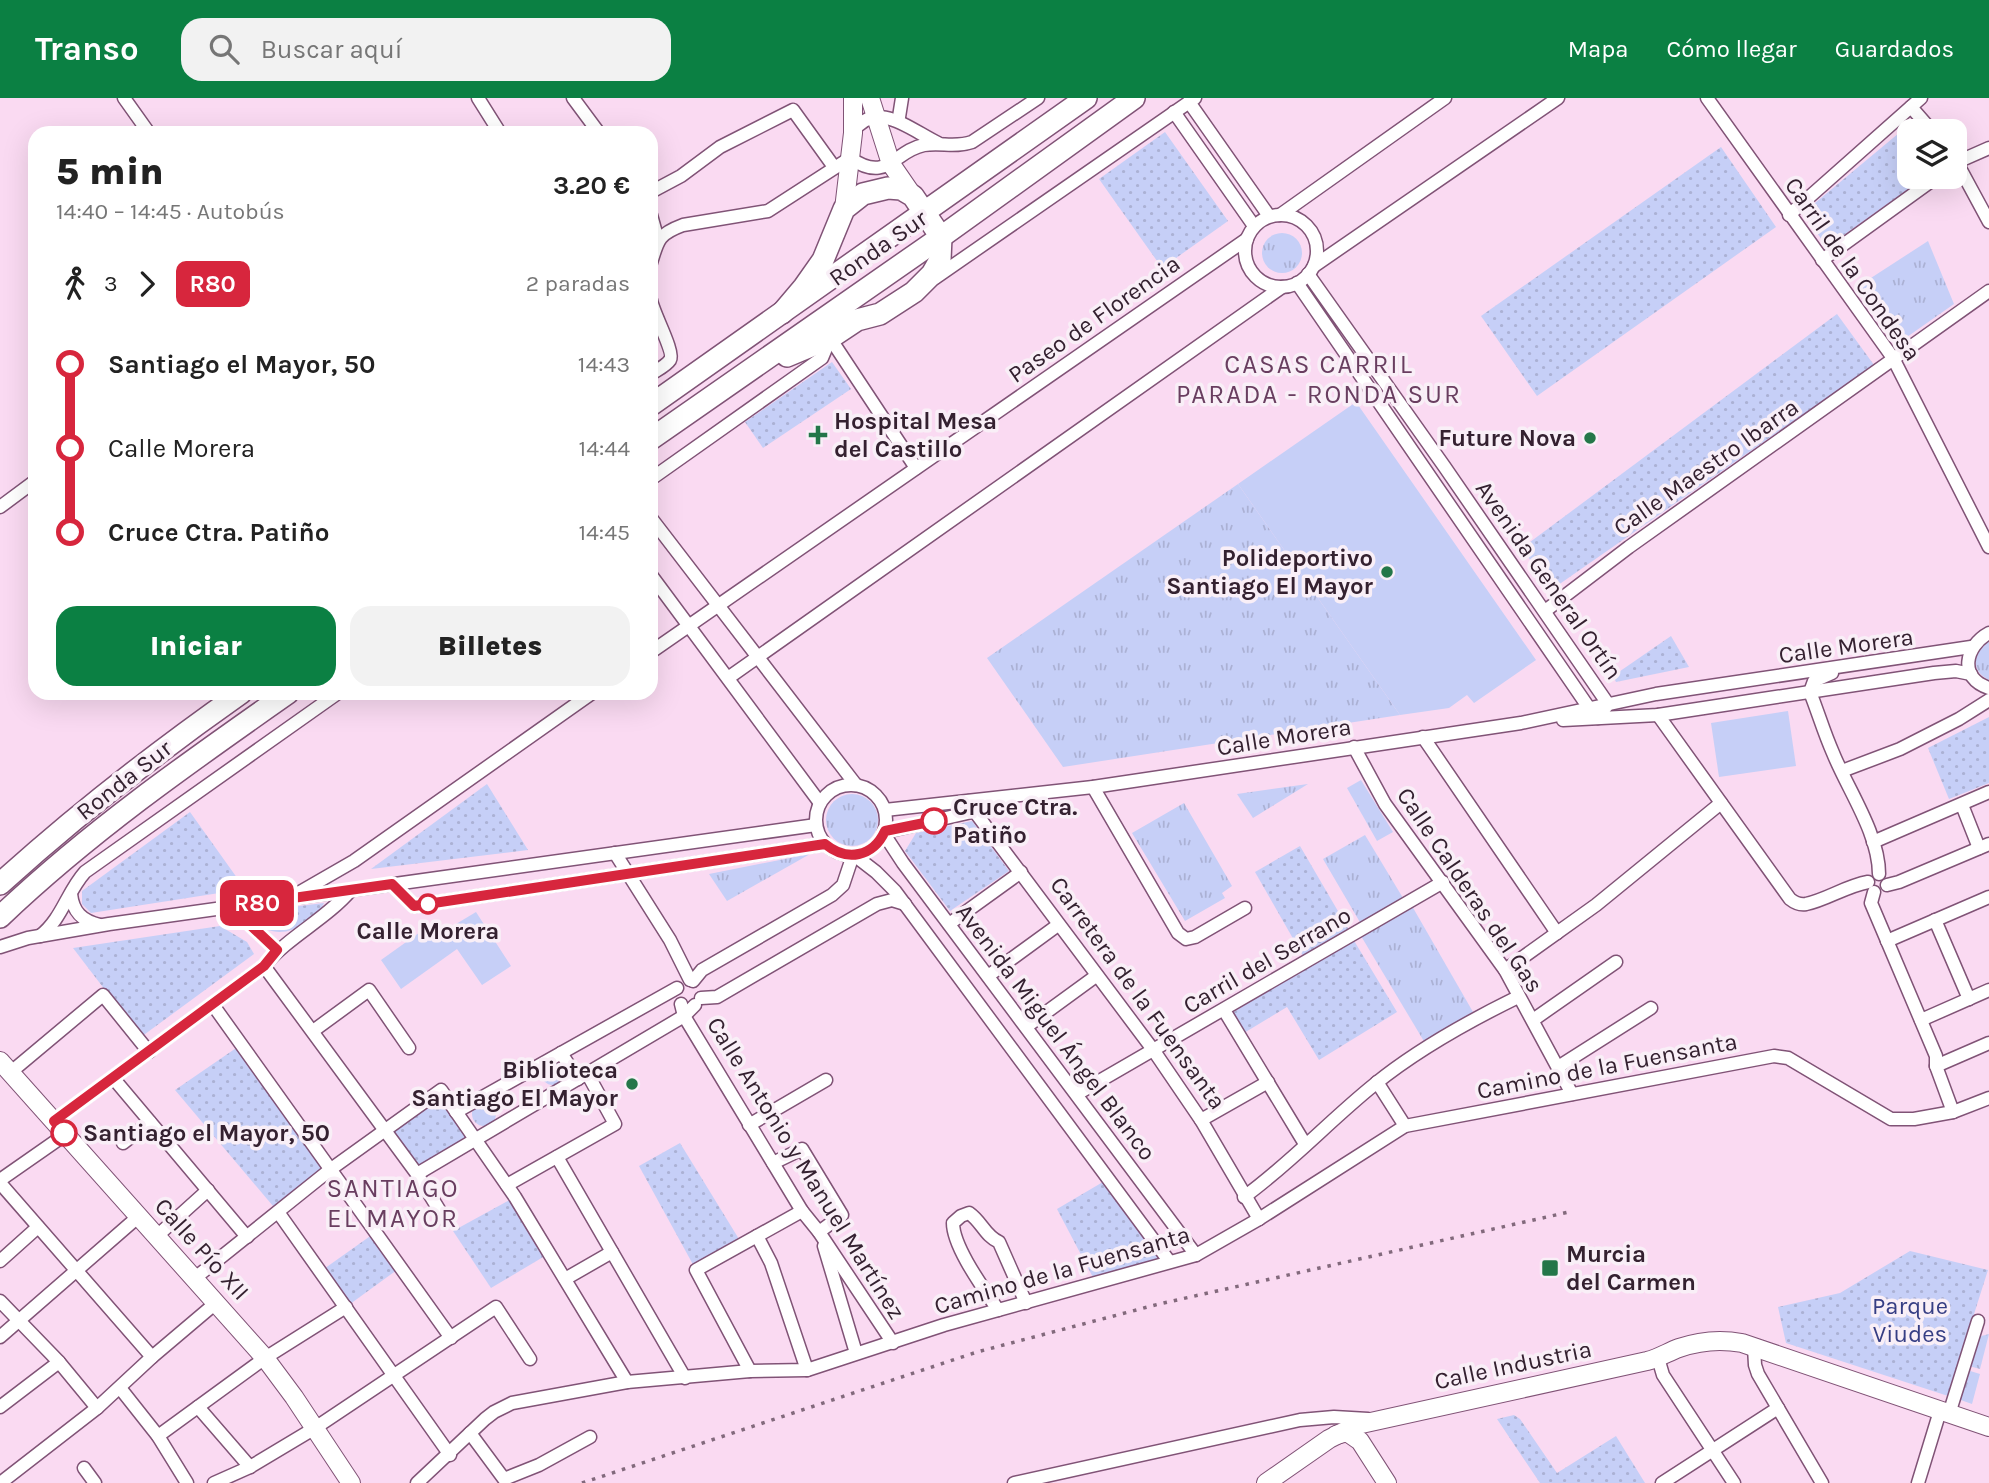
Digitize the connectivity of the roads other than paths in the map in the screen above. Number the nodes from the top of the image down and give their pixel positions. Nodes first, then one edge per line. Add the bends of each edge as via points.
1 (124, 98) edge
2 (478, 98) edge
3 (573, 98) edge
4 (853, 98) edge
5 (902, 98) edge
6 (1038, 98) edge
7 (1086, 98) edge
8 (1134, 98) edge
9 (1445, 98) edge
10 (1558, 98) edge
11 (1707, 98) edge
12 (1192, 100) edge
13 (1917, 101) edge
14 (872, 106) edge
15 (1174, 112) junction
16 (1926, 119) edge
17 (902, 120) junction
18 (144, 126) edge
19 (496, 126) edge
20 (594, 126) edge
21 (853, 133) junction
22 (941, 145) junction
23 (1989, 148) edge
24 (1967, 157) edge
25 (898, 159) junction
26 (842, 162) junction
27 (1967, 181) edge
28 (658, 188) edge
29 (1920, 189) edge
30 (919, 205) junction
31 (844, 208) junction
32 (1789, 215) junction
33 (1275, 216) junction
34 (1989, 222) edge
35 (1254, 226) junction
36 (941, 237) junction
37 (1247, 239) junction
38 (658, 240) edge
39 (1822, 260) junction
40 (1311, 270) junction
41 (835, 276) junction
42 (1297, 283) junction
43 (1282, 287) junction
44 (1989, 291) edge
45 (914, 292) junction
46 (850, 311) junction
47 (782, 313) junction
48 (658, 324) edge
49 (830, 338) junction
50 (1893, 358) junction
51 (658, 368) edge
52 (714, 396) junction
53 (658, 400) edge
54 (658, 434) edge
55 (916, 468) junction
56 (658, 475) edge
57 (28, 485) edge
58 (2, 502) edge
59 (658, 527) edge
60 (1989, 547) edge
61 (658, 584) edge
62 (716, 605) junction
63 (1545, 611) junction
64 (689, 625) junction
65 (1989, 633) edge
66 (658, 647) edge
67 (1971, 648) junction
68 (757, 658) junction
69 (1843, 668) junction
70 (1971, 674) junction
71 (728, 678) junction
72 (1989, 688) edge
73 (1811, 692) junction
74 (231, 700) edge
75 (278, 700) edge
76 (328, 700) edge
77 (583, 700) edge
78 (1989, 700) edge
79 (1608, 704) junction
80 (1589, 708) junction
81 (1658, 715) junction
82 (1598, 718) junction
83 (1521, 723) junction
84 (1423, 737) junction
85 (1354, 747) junction
86 (1842, 772) junction
87 (856, 785) junction
88 (1093, 787) junction
89 (1989, 792) edge
90 (820, 803) junction
91 (1721, 803) junction
92 (1962, 805) junction
93 (972, 807) junction
94 (886, 810) junction
95 (816, 825) junction
96 (913, 826) junction
97 (884, 833) junction
98 (1873, 842) junction
99 (825, 844) junction
100 (1984, 846) edge
101 (615, 853) junction
102 (854, 855) junction
103 (354, 861) junction
104 (903, 863) junction
105 (627, 872) junction
106 (1021, 872) junction
107 (1443, 882) junction
108 (1877, 883) junction
109 (0, 884) edge
110 (392, 884) junction
111 (351, 890) junction
112 (71, 894) junction
113 (1989, 897) edge
114 (289, 899) junction
115 (905, 904) junction
116 (236, 906) junction
117 (1245, 908) dead end
118 (0, 917) edge
119 (1935, 920) junction
120 (949, 924) junction
121 (100, 925) junction
122 (1058, 925) junction
123 (1557, 933) junction
124 (39, 936) junction
125 (1887, 941) junction
126 (964, 945) junction
127 (0, 947) edge
128 (277, 950) junction
129 (945, 959) junction
130 (1616, 962) dead end
131 (264, 966) junction
132 (1505, 970) junction
133 (988, 976) junction
134 (1096, 976) junction
135 (692, 980) junction
136 (677, 988) junction
137 (1989, 990) edge
138 (1518, 997) junction
139 (1969, 999) junction
140 (698, 1001) junction
141 (213, 1005) junction
142 (1651, 1008) dead end
143 (683, 1010) junction
144 (1224, 1010) junction
145 (1533, 1020) junction
146 (1921, 1020) junction
147 (1026, 1027) junction
148 (313, 1031) junction
149 (1989, 1043) edge
150 (409, 1048) dead end
151 (1154, 1051) junction
152 (149, 1052) junction
153 (561, 1052) junction
154 (1936, 1066) junction
155 (5, 1067) edge
156 (1558, 1067) junction
157 (583, 1076) junction
158 (114, 1079) junction
159 (1266, 1079) junction
160 (826, 1080) dead end
161 (1377, 1082) junction
162 (1077, 1094) junction
163 (1572, 1094) junction
164 (1989, 1098) edge
165 (456, 1112) junction
166 (1953, 1112) junction
167 (1201, 1120) junction
168 (150, 1122) junction
169 (749, 1125) junction
170 (1405, 1126) junction
171 (60, 1128) junction
172 (384, 1130) junction
173 (475, 1138) junction
174 (123, 1143) dead end
175 (1305, 1144) junction
176 (1123, 1156) junction
177 (557, 1157) junction
178 (773, 1163) junction
179 (331, 1169) junction
180 (1102, 1171) junction
181 (417, 1174) junction
182 (0, 1181) edge
183 (507, 1185) junction
184 (208, 1190) junction
185 (1244, 1197) junction
186 (802, 1211) junction
187 (278, 1212) junction
188 (139, 1216) junction
189 (1259, 1219) junction
190 (446, 1221) dead end
191 (38, 1227) junction
192 (820, 1232) junction
193 (157, 1236) junction
194 (757, 1236) junction
195 (247, 1237) junction
196 (612, 1252) junction
197 (1196, 1255) junction
198 (0, 1261) edge
199 (1169, 1261) junction
200 (78, 1270) junction
201 (195, 1278) junction
202 (565, 1279) junction
203 (0, 1301) edge
204 (216, 1303) junction
205 (1027, 1303) junction
206 (346, 1307) junction
207 (998, 1310) junction
208 (19, 1320) junction
209 (1978, 1321) dead end
210 (0, 1337) edge
211 (452, 1338) junction
212 (893, 1343) junction
213 (1754, 1347) junction
214 (856, 1353) junction
215 (152, 1357) junction
216 (265, 1358) junction
217 (1658, 1358) junction
218 (530, 1359) dead end
219 (59, 1362) junction
220 (807, 1370) junction
221 (750, 1371) junction
222 (393, 1374) junction
223 (685, 1378) junction
224 (627, 1382) junction
225 (120, 1388) junction
226 (0, 1407) edge
227 (97, 1408) junction
228 (198, 1408) junction
229 (1778, 1408) junction
230 (1944, 1413) junction
231 (1343, 1417) junction
232 (1378, 1420) junction
233 (1989, 1427) edge
234 (315, 1428) junction
235 (470, 1433) junction
236 (1336, 1435) junction
237 (158, 1436) junction
238 (590, 1437) dead end
239 (1713, 1450) junction
240 (450, 1455) junction
241 (1370, 1456) junction
242 (250, 1467) junction
243 (84, 1468) dead end
244 (3, 1480) edge
245 (95, 1483) edge
246 (187, 1483) edge
247 (215, 1483) edge
248 (351, 1483) edge
249 (418, 1483) edge
250 (1014, 1483) edge
251 (1266, 1483) edge
252 (1387, 1483) edge
253 (1662, 1483) edge
254 (1734, 1483) edge
255 (1822, 1483) edge
256 (1918, 1483) edge

1 - 18 street
2 - 19 street
3 - 20 street
4 - 21 main road
5 - 17 street
6 - 22 street via 972,142
7 - 30 main road, Ronda Sur
8 - 36 main road, Ronda Sur
9 - 33 street
10 - 40 street
11 - 32 street, Carril de la Condesa
12 - 15 street
12 - 33 street
13 - 16 street
13 - 32 street
14 - 17 street
14 - 21 street
14 - 25 main road
15 - 35 street
15 - 45 street
17 - 22 street
17 - 25 street via 910,139
21 - 26 main road
22 - 25 street via 914,148
23 - 24 street
25 - 26 street via 865,166
25 - 30 main road
26 - 28 street via 793,110 720,147
26 - 31 main road
26 - 38 street via 768,211 683,225
27 - 34 street
29 - 39 street
30 - 31 main road via 901,189 863,194
30 - 36 main road
30 - 41 main road, Ronda Sur
31 - 41 main road
31 - 47 main road via 823,260
32 - 39 street, Carril de la Condesa
33 - 35 street
33 - 40 street via 1296,218 1309,228 1317,258
35 - 37 street
36 - 45 main road via 940,260
36 - 46 main road, Ronda Sur
37 - 43 street via 1246,262 1254,275
37 - 55 street, Paseo de Florencia
39 - 50 street, Carril de la Condesa
40 - 42 street
40 - 63 street, Avenida General Ortín
41 - 46 main road
41 - 47 main road, Ronda Sur
42 - 43 street
42 - 80 street, Avenida General Ortín
43 - 68 street
44 - 50 street, Calle Maestro Ibarra
45 - 46 main road via 880,314
46 - 49 main road
46 - 52 main road, Ronda Sur
47 - 53 main road, Ronda Sur
48 - 51 street via 672,354
49 - 52 main road via 801,348
49 - 55 street
49 - 56 street via 822,358
50 - 60 street, Carril de la Condesa
50 - 63 street, Calle Maestro Ibarra
52 - 54 main road, Ronda Sur
55 - 62 street, Paseo de Florencia
57 - 58 street
59 - 62 street
61 - 64 street
62 - 64 street, Paseo de Florencia
62 - 68 street
63 - 79 street, Avenida General Ortín
64 - 66 street, Paseo de Florencia
64 - 71 street
65 - 67 street
67 - 69 street, Calle Morera
67 - 70 street
68 - 71 street
68 - 87 street
69 - 73 street via 1814,681
69 - 79 street, Calle Morera
70 - 72 street
70 - 73 street, Calle Morera via 1934,673
71 - 90 street
73 - 81 street, Calle Morera
73 - 86 street
74 - 109 main road, Ronda Sur via 117,784
75 - 118 main road, Ronda Sur via 166,779
76 - 112 street via 85,872
77 - 103 street
78 - 86 street via 1900,749
79 - 80 street, Calle Morera
79 - 82 street, Avenida General Ortín
80 - 82 street, Avenida General Ortín
80 - 83 street, Calle Morera
81 - 82 street, Calle Morera
81 - 91 street
82 - 83 street, Calle Morera
83 - 84 street, Calle Morera
84 - 85 street, Calle Morera
84 - 123 street
85 - 88 street, Calle Morera
85 - 107 street, Calle Calderas del Gas via 1385,804
86 - 98 street
87 - 90 street via 835,789
87 - 94 street via 869,789
88 - 93 street, Calle Morera
88 - 117 street via 1178,933 1186,939 1195,937
89 - 92 street
90 - 95 street
91 - 108 street via 1797,904 1851,885
91 - 123 street
92 - 98 street
92 - 100 street
93 - 94 street, Calle Morera
93 - 96 street, Calle Morera
93 - 106 street, Carretera de la Fuensanta
94 - 97 street
95 - 99 street
95 - 101 street
96 - 97 street, Calle Morera
96 - 104 street via 902,841
97 - 102 street via 869,851
97 - 104 street, Avenida Miguel Ángel Blanco
98 - 108 street via 1879,859
99 - 102 street via 833,851
99 - 105 street
100 - 108 street via 1899,882
101 - 105 street
101 - 110 street
102 - 115 street, Avenida Miguel Ángel Blanco
102 - 135 street via 843,885 832,895
103 - 111 street via 349,873
103 - 114 street
104 - 120 street, Avenida Miguel Ángel Blanco
105 - 110 street via 414,906
105 - 135 street
106 - 120 street
106 - 122 street, Carretera de la Fuensanta
107 - 132 street, Calle Calderas del Gas
107 - 144 street, Carril del Serrano
108 - 125 street via 1871,903
110 - 111 street
111 - 114 street
111 - 128 street via 335,909
112 - 121 street via 80,916
112 - 124 street via 56,920
113 - 119 street
114 - 116 street
115 - 129 street, Avenida Miguel Ángel Blanco
115 - 140 street via 892,900 877,904 717,997
116 - 121 street
116 - 128 street
119 - 125 street
119 - 139 street
120 - 126 street, Avenida Miguel Ángel Blanco
121 - 124 street
122 - 133 street
122 - 134 street, Carretera de la Fuensanta
123 - 132 street
124 - 127 street
125 - 146 street
126 - 129 street
126 - 133 street, Avenida Miguel Ángel Blanco
128 - 131 street
129 - 180 street, Avenida Miguel Ángel Blanco
130 - 145 street
131 - 141 street
131 - 148 street
132 - 138 street, Calle Calderas del Gas
133 - 147 street, Avenida Miguel Ángel Blanco
134 - 147 street
134 - 151 street, Carretera de la Fuensanta
135 - 136 street
135 - 140 street via 701,988
136 - 143 street
136 - 153 street
137 - 139 street
138 - 145 street, Calle Calderas del Gas
138 - 161 street
139 - 146 street
140 - 143 street
141 - 152 street
141 - 179 street
142 - 156 street
143 - 157 street
143 - 169 street, Calle Antonio y Manuel Martínez
144 - 151 street, Carril del Serrano
144 - 159 street
145 - 156 street, Calle Calderas del Gas
146 - 154 street
147 - 162 street, Avenida Miguel Ángel Blanco
148 - 150 street via 369,990
148 - 172 street
149 - 154 street
151 - 162 street, Carril del Serrano
151 - 167 street, Carretera de la Fuensanta
152 - 155 street via 103,995
152 - 158 street
153 - 157 street
153 - 165 street
154 - 166 street
155 - 171 main road, Calle Pío XII
156 - 163 street, Calle Calderas del Gas
157 - 173 street
157 - 177 street via 615,1124
158 - 168 street
158 - 171 street
159 - 167 street
159 - 175 street
160 - 169 street
161 - 170 street
161 - 175 street
162 - 176 street, Avenida Miguel Ángel Blanco
163 - 166 street, Camino de la Fuensanta via 1774,1056 1788,1058 1891,1119
163 - 170 street, Camino de la Fuensanta
164 - 166 street, Camino de la Fuensanta
165 - 172 street via 441,1090
165 - 173 street
167 - 185 street, Carretera de la Fuensanta
168 - 174 street
168 - 184 street
169 - 178 street, Calle Antonio y Manuel Martínez
170 - 189 street, Camino de la Fuensanta
171 - 182 street
171 - 188 main road, Calle Pío XII
172 - 179 street
172 - 181 street
173 - 181 street
173 - 183 street
175 - 185 street
176 - 180 street
176 - 197 street, Avenida Miguel Ángel Blanco
177 - 183 street
177 - 196 street
178 - 186 street, Calle Antonio y Manuel Martínez
178 - 192 street via 802,1149 842,1214
179 - 187 street
179 - 211 street
180 - 199 street, Avenida Miguel Ángel Blanco
181 - 190 street
182 - 191 street
183 - 202 street
184 - 193 street
184 - 195 street
185 - 189 street, Carretera de la Fuensanta
186 - 192 street, Calle Antonio y Manuel Martínez
186 - 194 street
187 - 195 street
187 - 206 street
188 - 193 main road, Calle Pío XII
188 - 200 street
189 - 197 street, Camino de la Fuensanta
191 - 198 street
191 - 200 street
192 - 212 street, Calle Antonio y Manuel Martínez
192 - 214 street
193 - 201 main road, Calle Pío XII
194 - 220 street via 771,1263
194 - 221 street via 695,1270
195 - 201 street
196 - 202 street
196 - 223 street
197 - 199 street, Camino de la Fuensanta
199 - 205 street, Camino de la Fuensanta
200 - 208 street
200 - 215 street
201 - 204 main road, Calle Pío XII
202 - 224 street
203 - 208 street
204 - 215 street
204 - 216 main road, Calle Pío XII
205 - 207 street, Camino de la Fuensanta
205 - 207 street via 999,1242 989,1238 969,1213 953,1223 955,1237
206 - 216 street
206 - 222 street
207 - 212 street, Camino de la Fuensanta
208 - 210 street
208 - 219 street
209 - 230 street
211 - 218 street via 496,1307
211 - 222 street
212 - 214 street, Camino de la Fuensanta
213 - 217 main road, Calle Industria via 1717,1340 1681,1347
213 - 229 street via 1756,1368
213 - 230 main road, Calle Industria
214 - 220 street, Camino de la Fuensanta
215 - 225 street
216 - 228 street
216 - 234 main road, Calle Pío XII
217 - 232 main road, Calle Industria
217 - 239 street via 1663,1375
219 - 226 street
219 - 227 street
220 - 221 street, Camino de la Fuensanta
221 - 223 street, Camino de la Fuensanta
222 - 234 street
222 - 240 street
223 - 224 street, Camino de la Fuensanta
224 - 235 street, Camino de la Fuensanta via 512,1403
225 - 227 street
225 - 237 street
227 - 244 street
228 - 237 street
228 - 242 street
229 - 239 street
229 - 255 street
230 - 233 main road, Calle Industria
230 - 256 street
231 - 232 street
231 - 236 street
231 - 250 street via 1300,1420
232 - 236 main road, Calle Industria
232 - 241 main road via 1365,1437
234 - 242 street
234 - 248 main road, Calle Pío XII
235 - 238 street via 503,1479
235 - 240 street, Camino de la Fuensanta
236 - 241 main road via 1353,1434
236 - 251 main road, Calle Industria
237 - 246 street
239 - 253 street
239 - 254 street
240 - 249 street, Camino de la Fuensanta
241 - 252 main road
242 - 247 street
243 - 245 street

